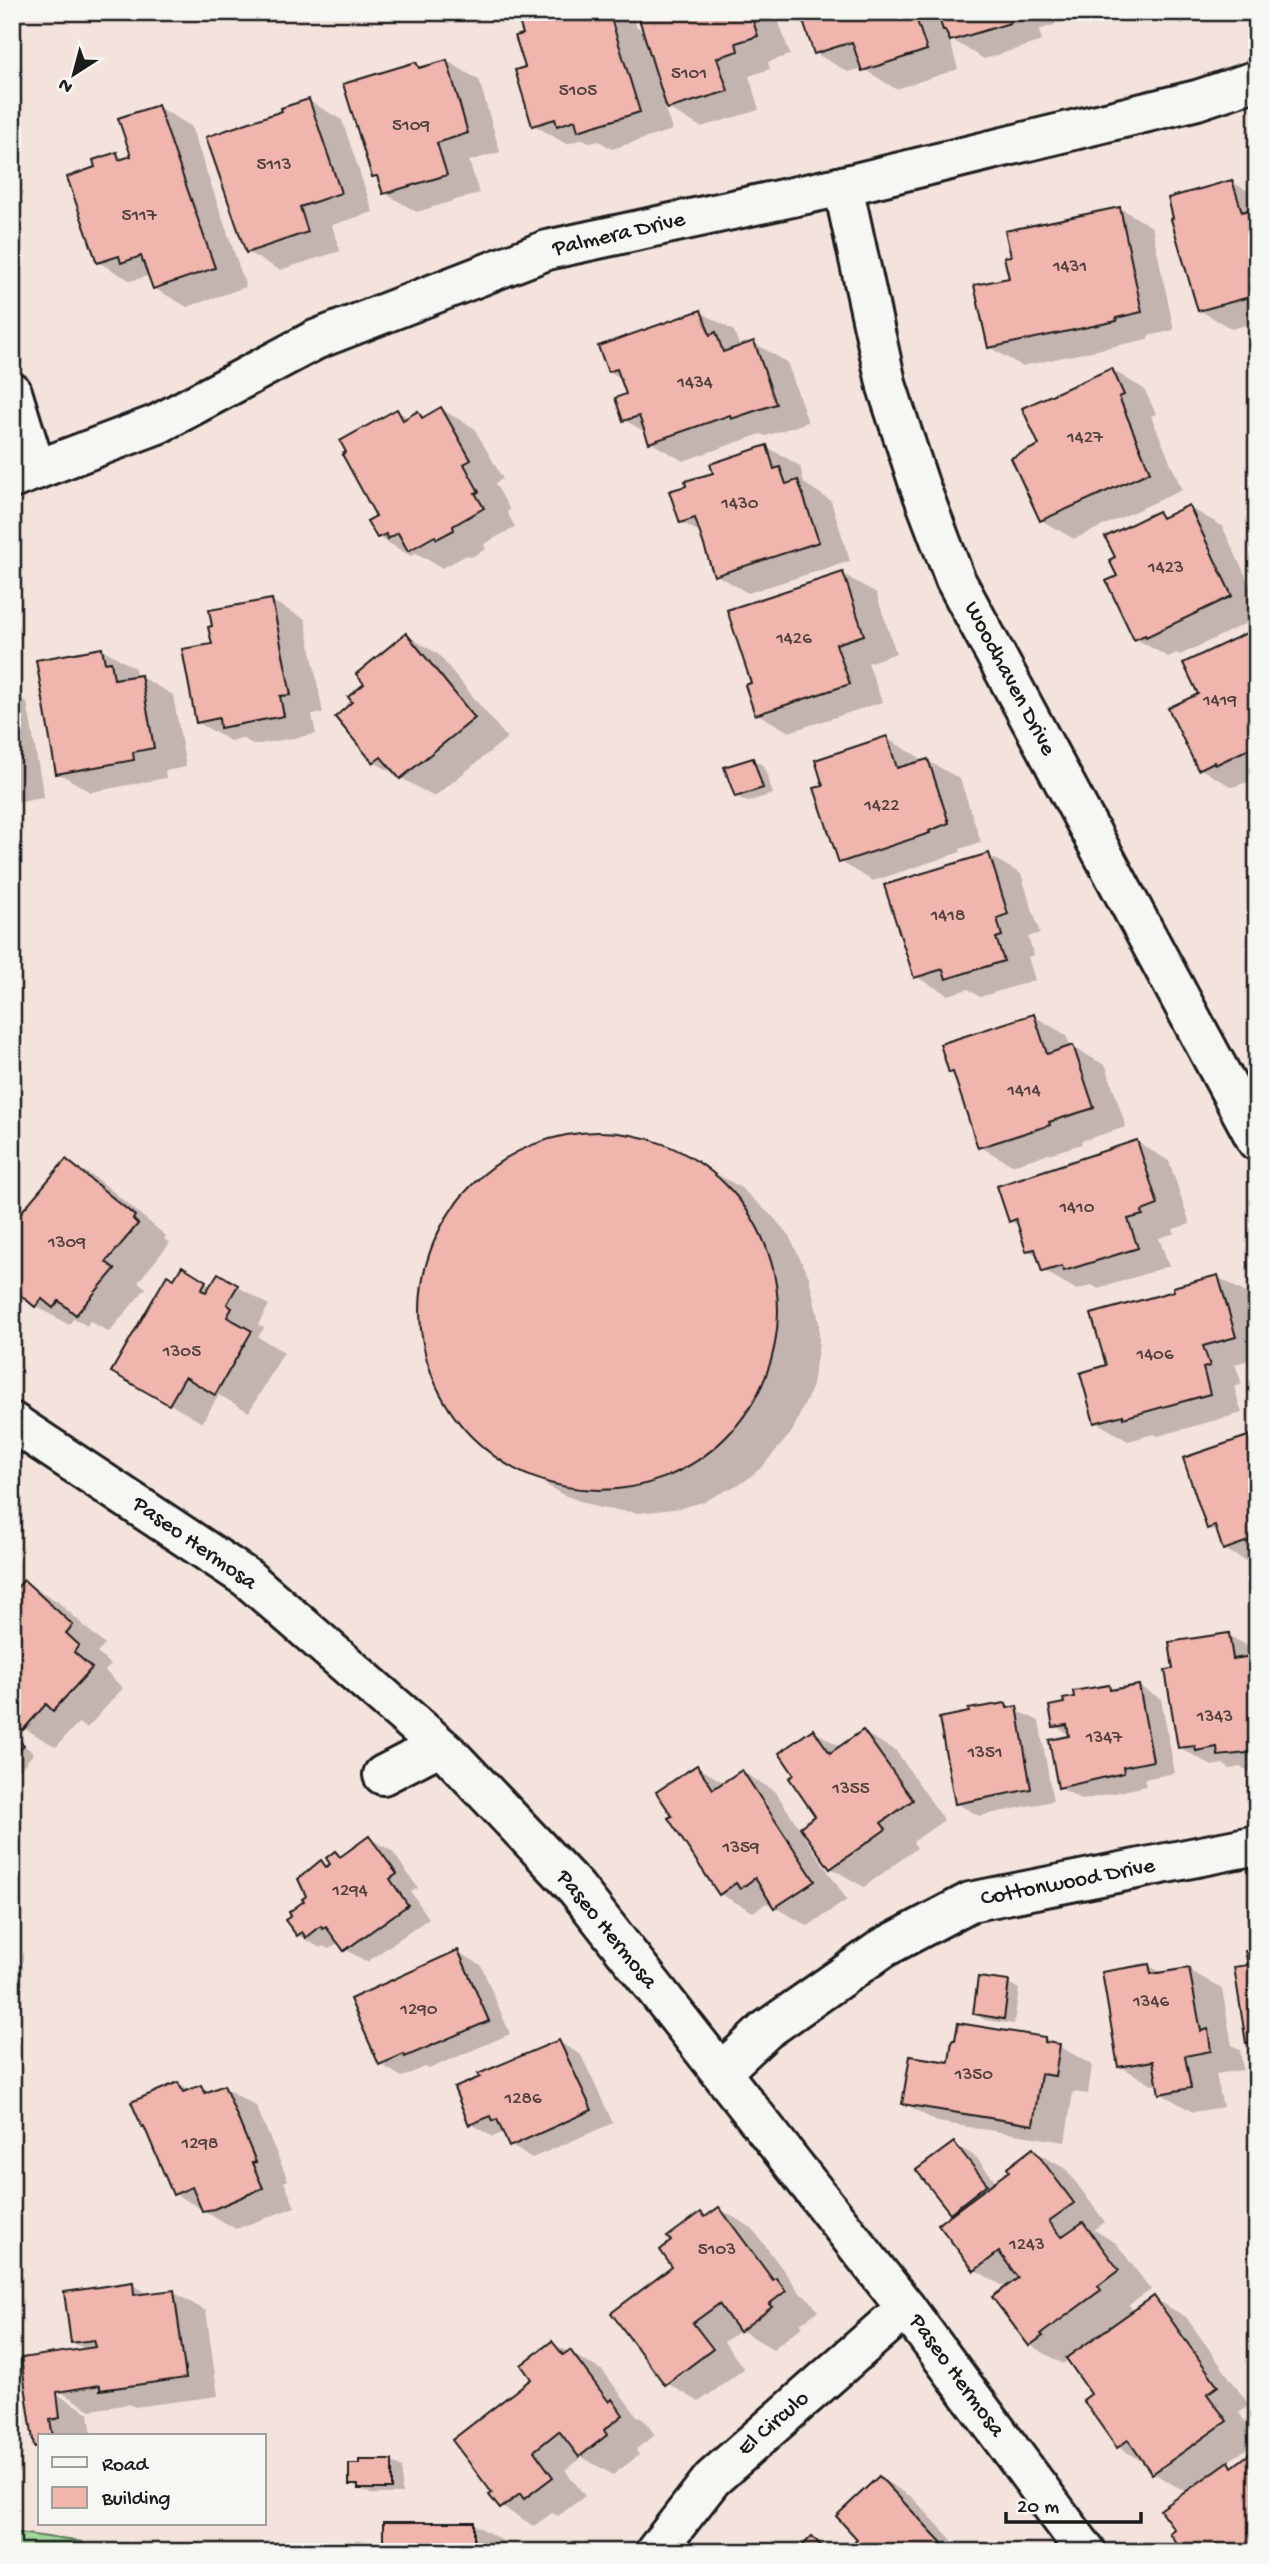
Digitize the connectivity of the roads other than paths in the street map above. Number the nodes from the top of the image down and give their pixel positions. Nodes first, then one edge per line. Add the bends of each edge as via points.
1 (1257, 80) edge
2 (843, 186) junction
3 (12, 391) edge
4 (24, 474) edge
5 (1257, 1141) edge
6 (12, 1422) edge
7 (439, 1745) junction
8 (383, 1775) dead end
9 (1257, 1845) edge
10 (721, 2072) junction
11 (906, 2308) junction
12 (655, 2552) edge
13 (1086, 2552) edge

1 - 2 street, Palmera Drive via 1197,100
2 - 4 street, Palmera Drive via 547,250 315,340 158,424
2 - 5 street, Woodhaven Drive via 887,387 955,579
3 - 4 street
6 - 7 street, Paseo Hermosa via 247,1578
7 - 8 street
7 - 10 street, Paseo Hermosa via 576,1888
9 - 10 street, Cottonwood Drive via 970,1902 883,1948 766,2030
10 - 11 street, Paseo Hermosa
11 - 12 street, El Circulo via 712,2479
11 - 13 street, Paseo Hermosa

